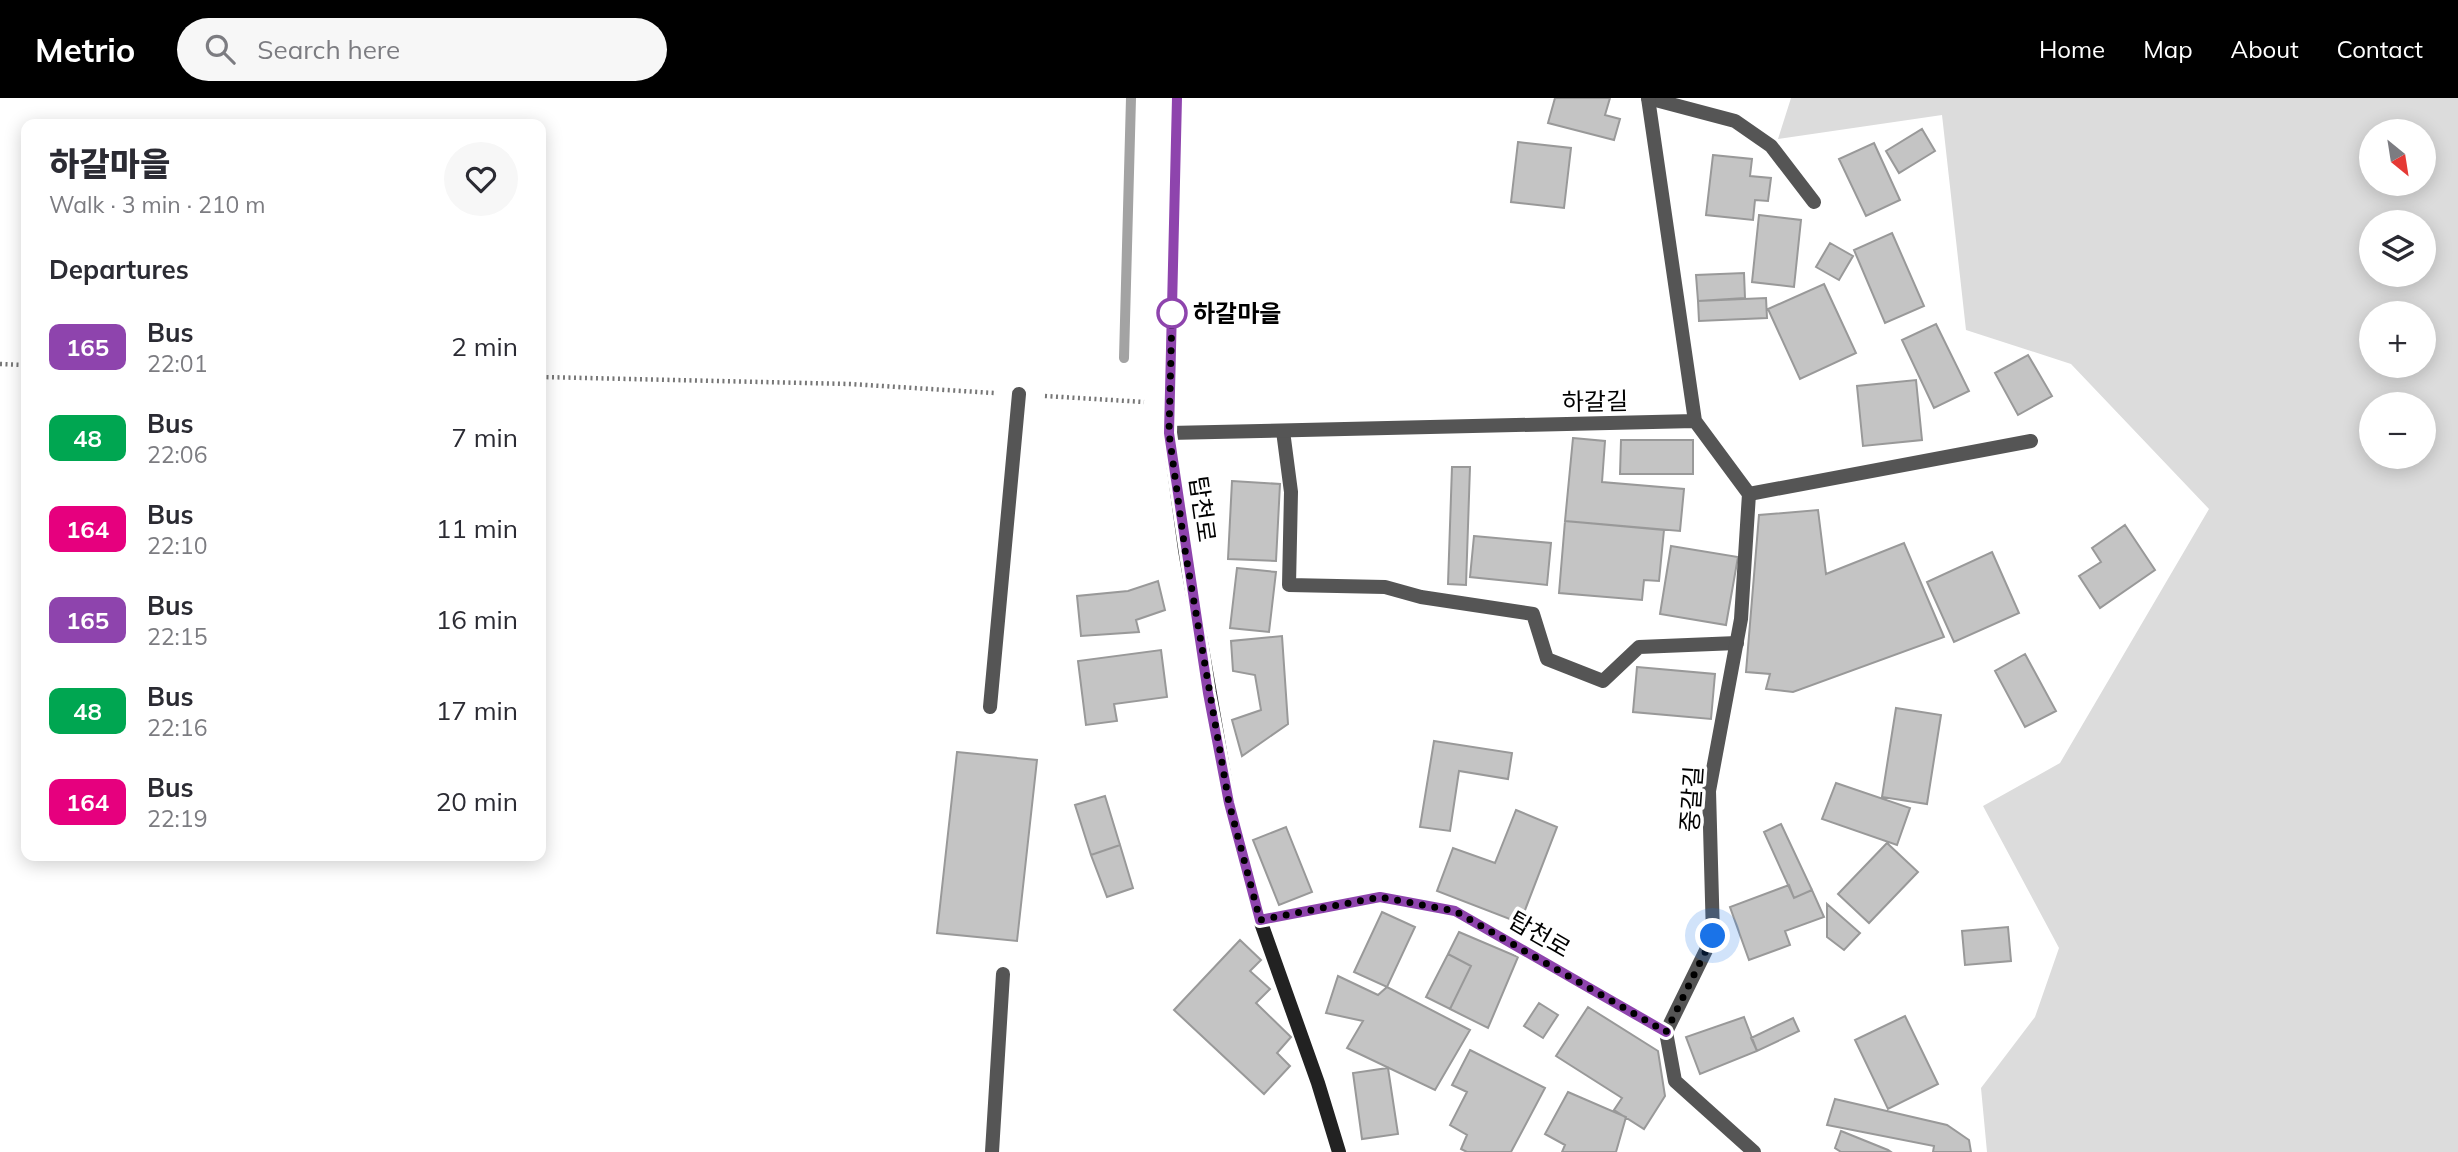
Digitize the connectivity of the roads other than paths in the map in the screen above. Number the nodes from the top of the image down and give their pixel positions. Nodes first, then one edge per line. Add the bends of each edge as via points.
1 (1177, 98) edge
2 (1648, 98) edge
3 (1814, 202) dead end
4 (1019, 394) road end
5 (1695, 421) junction
6 (1283, 431) junction
7 (1169, 433) junction
8 (2031, 441) dead end
9 (1749, 495) junction
10 (1737, 643) junction
11 (990, 707) dead end
12 (1260, 920) junction
13 (1003, 974) dead end
14 (1666, 1032) junction
15 (992, 1152) edge
16 (1339, 1152) edge
17 (1754, 1152) edge

1 - 7 main road, 탑천로
2 - 3 street via 1735,121 1771,146
2 - 5 street
4 - 11 street
5 - 6 street, 하갈길
5 - 9 street
6 - 7 street, 하갈길
6 - 10 street via 1291,492 1289,585 1385,587 1533,614 1547,659 1603,681 1639,647
7 - 12 main road, 탑천로 via 1208,693 1229,803
8 - 9 street
9 - 10 street, 중갈길
10 - 14 street, 중갈길 via 1709,791 1713,936
12 - 14 street, 탑천로 via 1380,897 1455,911
12 - 16 main road, 탑천로
13 - 15 street
14 - 17 street via 1675,1081

